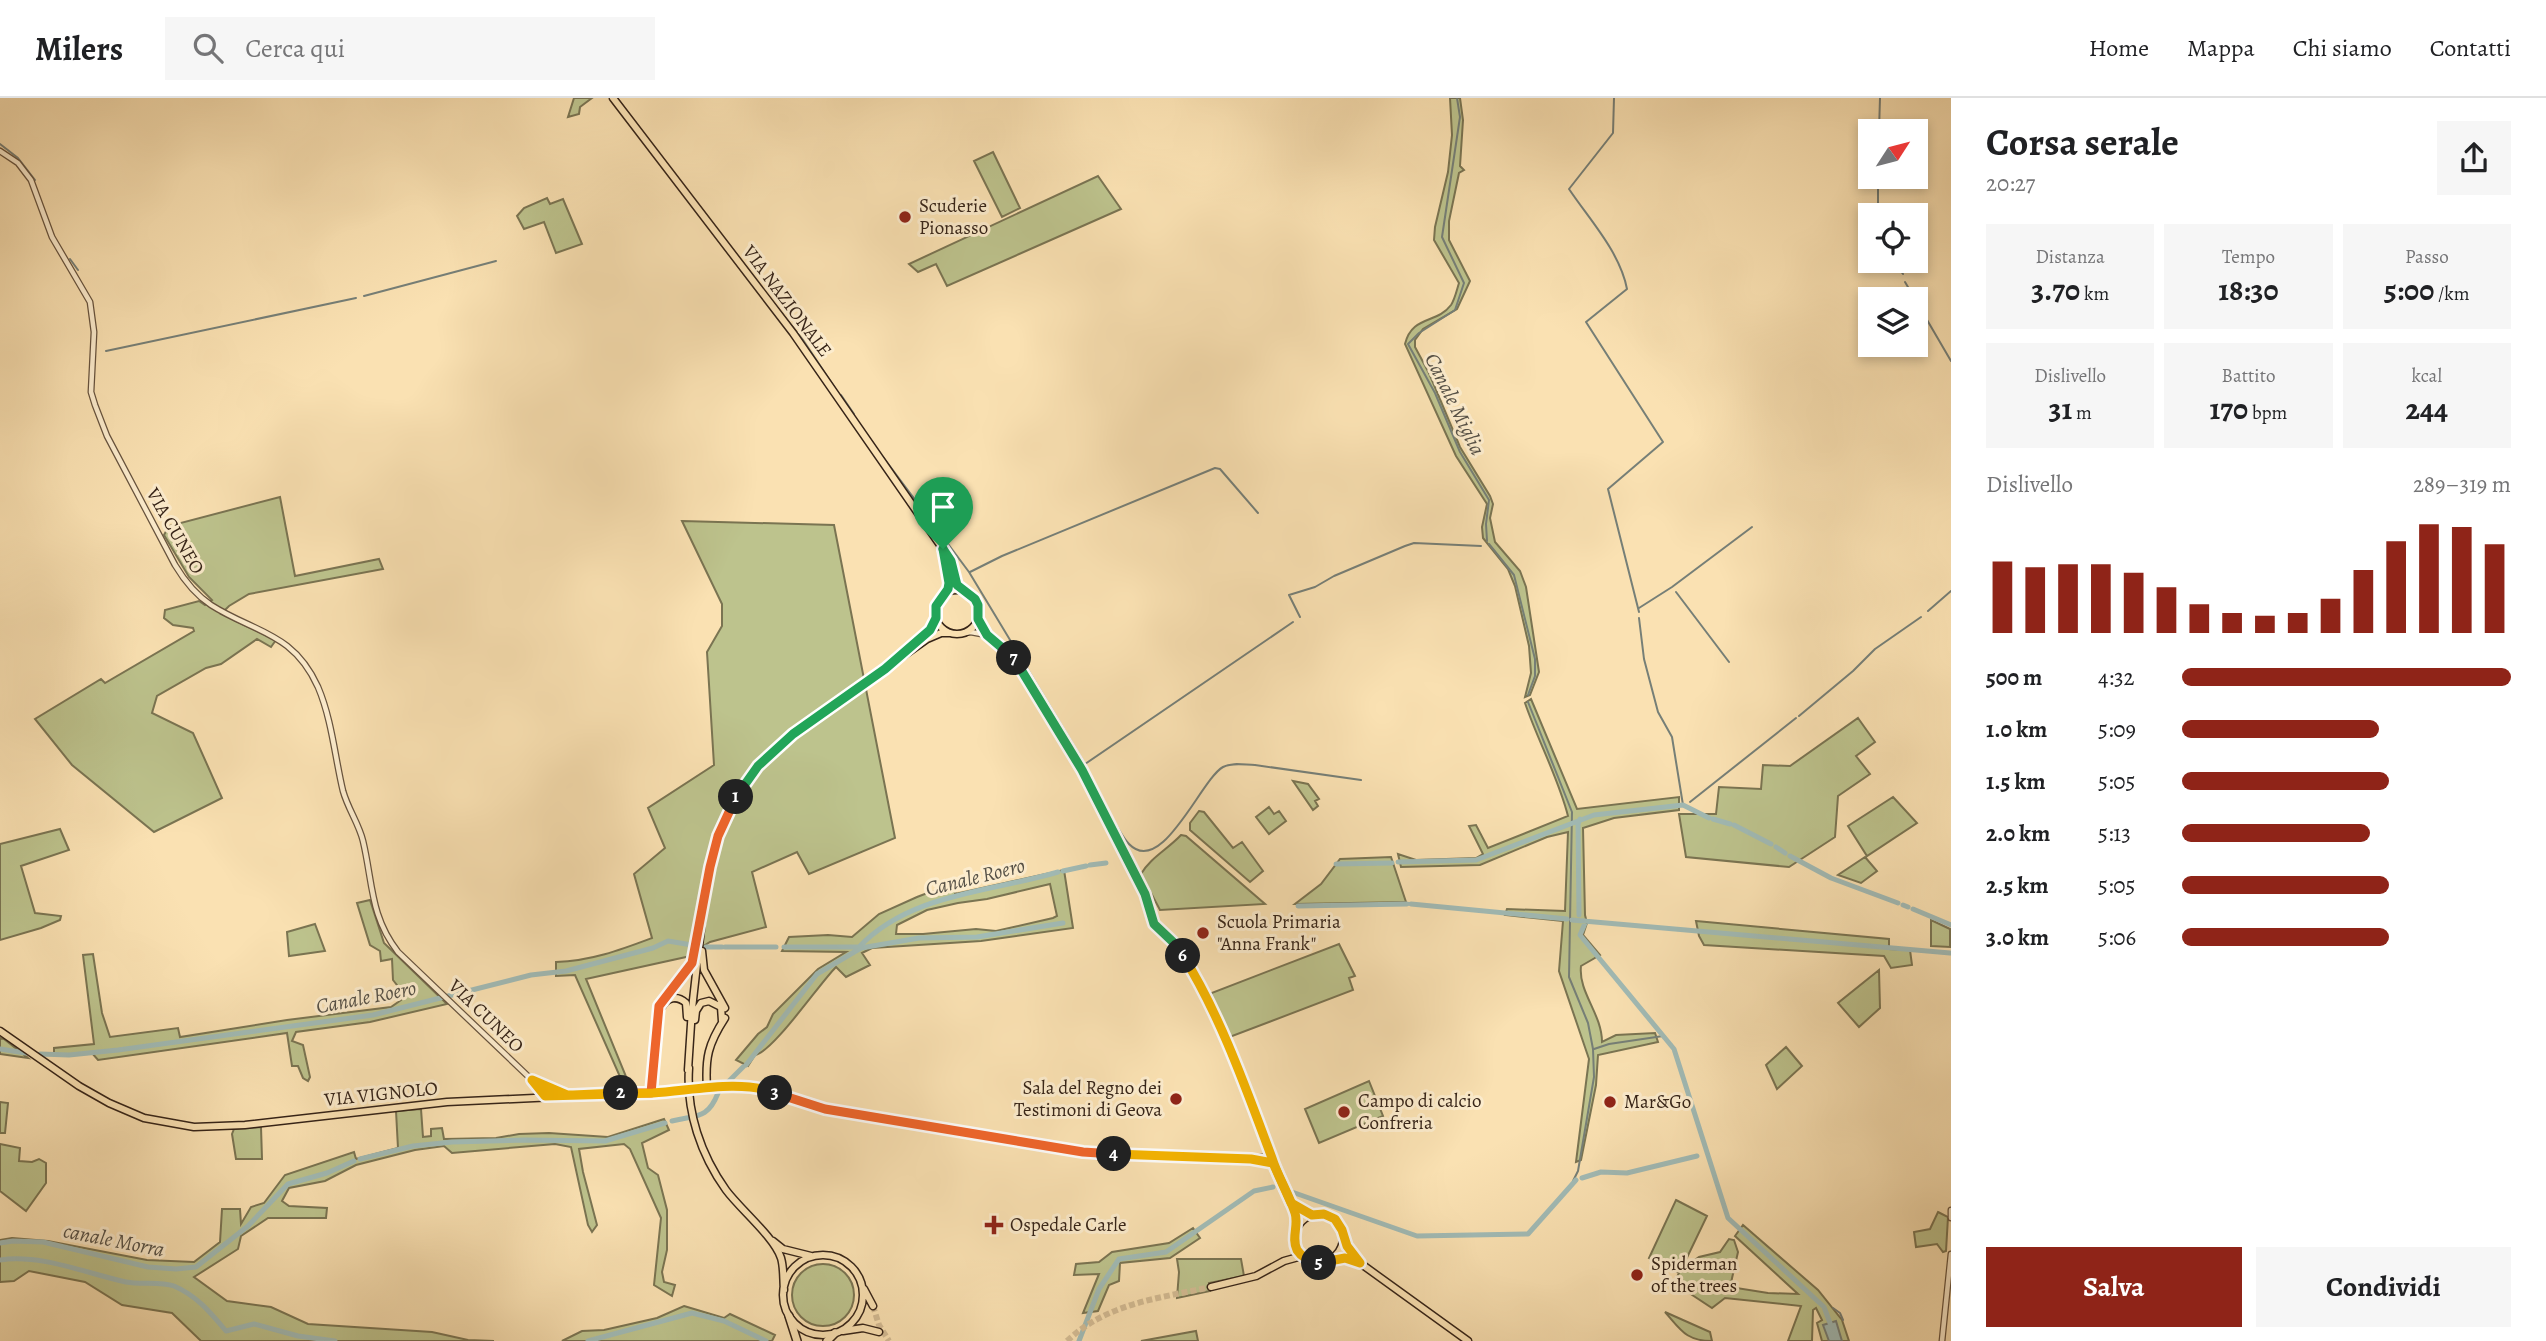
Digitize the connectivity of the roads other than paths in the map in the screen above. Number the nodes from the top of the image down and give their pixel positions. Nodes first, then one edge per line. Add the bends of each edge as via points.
1 (613, 98) edge
2 (0, 151) edge
3 (943, 549) junction
4 (963, 591) junction
5 (939, 600) junction
6 (936, 618) junction
7 (978, 619) junction
8 (949, 633) junction
9 (964, 633) junction
10 (987, 635) junction
11 (907, 652) junction
12 (705, 893) junction
13 (659, 1012) junction
14 (722, 1021) junction
15 (0, 1031) edge
16 (688, 1067) junction
17 (532, 1080) junction
18 (536, 1085) junction
19 (544, 1086) junction
20 (707, 1089) junction
21 (651, 1093) junction
22 (567, 1095) junction
23 (532, 1096) junction
24 (545, 1096) junction
25 (1270, 1156) junction
26 (1251, 1159) junction
27 (1273, 1163) junction
28 (1291, 1203) junction
29 (1951, 1210) edge
30 (1312, 1215) junction
31 (1951, 1218) edge
32 (1297, 1228) junction
33 (761, 1231) junction
34 (1344, 1239) junction
35 (1295, 1244) junction
36 (1951, 1254) edge
37 (813, 1256) junction
38 (1303, 1256) junction
39 (1331, 1260) junction
40 (1284, 1261) junction
41 (1360, 1263) junction
42 (862, 1284) junction
43 (1211, 1287) tunnel mouth
44 (784, 1290) junction
45 (873, 1306) tunnel mouth
46 (789, 1316) junction
47 (838, 1332) junction
48 (878, 1332) dead end
49 (797, 1341) edge
50 (827, 1341) edge
51 (1468, 1341) edge
52 (1942, 1341) edge

1 - 3 main road, VIA NAZIONALE via 793,332
2 - 17 street, VIA CUNEO via 18,163 31,180 52,237 90,302 94,332 91,392 107,436 175,565 209,604 274,636 303,663 318,687 344,793 362,838 380,923 398,951
3 - 4 main road
3 - 5 main road via 949,583
4 - 5 main road via 949,592
4 - 7 main road via 978,605
5 - 6 main road
6 - 8 main road
6 - 11 main road
7 - 9 main road
7 - 10 street
8 - 9 main road
8 - 11 main road via 927,639
9 - 10 street
10 - 25 street via 1016,661 1064,739 1145,894 1154,924 1173,942 1196,977
11 - 12 main road via 793,734 758,766 728,812
12 - 13 main road via 692,963 661,1000
12 - 14 main road via 702,961 725,1008
12 - 16 main road
13 - 16 main road via 664,1002 674,997 686,1003
13 - 21 main road
14 - 16 main road via 720,1007 709,1001 701,1003
14 - 20 main road via 708,1052
15 - 23 main road, VIA VIGNOLO via 79,1086 125,1111 178,1125 220,1127
16 - 33 main road via 694,1126 704,1152 727,1191
17 - 18 street, VIA CUNEO
17 - 19 street, VIA CUNEO
18 - 23 street
18 - 24 street, VIA CUNEO
19 - 22 street, VIA CUNEO
19 - 24 street
20 - 21 main road, VIA VIGNOLO, bridge
20 - 26 street via 747,1086 825,1109 1083,1152
21 - 22 main road, VIA VIGNOLO
22 - 24 main road, VIA VIGNOLO
23 - 24 main road, VIA VIGNOLO
25 - 26 street
25 - 27 street
26 - 27 street
27 - 28 street
28 - 30 street
28 - 32 street
29 - 31 street
30 - 32 main road
30 - 34 main road via 1335,1219
32 - 35 main road
33 - 37 main road via 783,1249
33 - 44 main road via 782,1260
34 - 39 main road
34 - 41 main road
35 - 38 main road
35 - 40 main road
36 - 52 street
37 - 42 main road via 839,1259
37 - 44 main road via 793,1269
38 - 39 main road via 1317,1263
38 - 40 main road
39 - 41 main road
40 - 43 main road via 1256,1276
41 - 51 main road
42 - 45 main road
42 - 47 main road via 858,1316
44 - 46 main road
46 - 47 main road via 810,1333
46 - 49 highway
47 - 48 main road via 863,1328
47 - 50 highway

